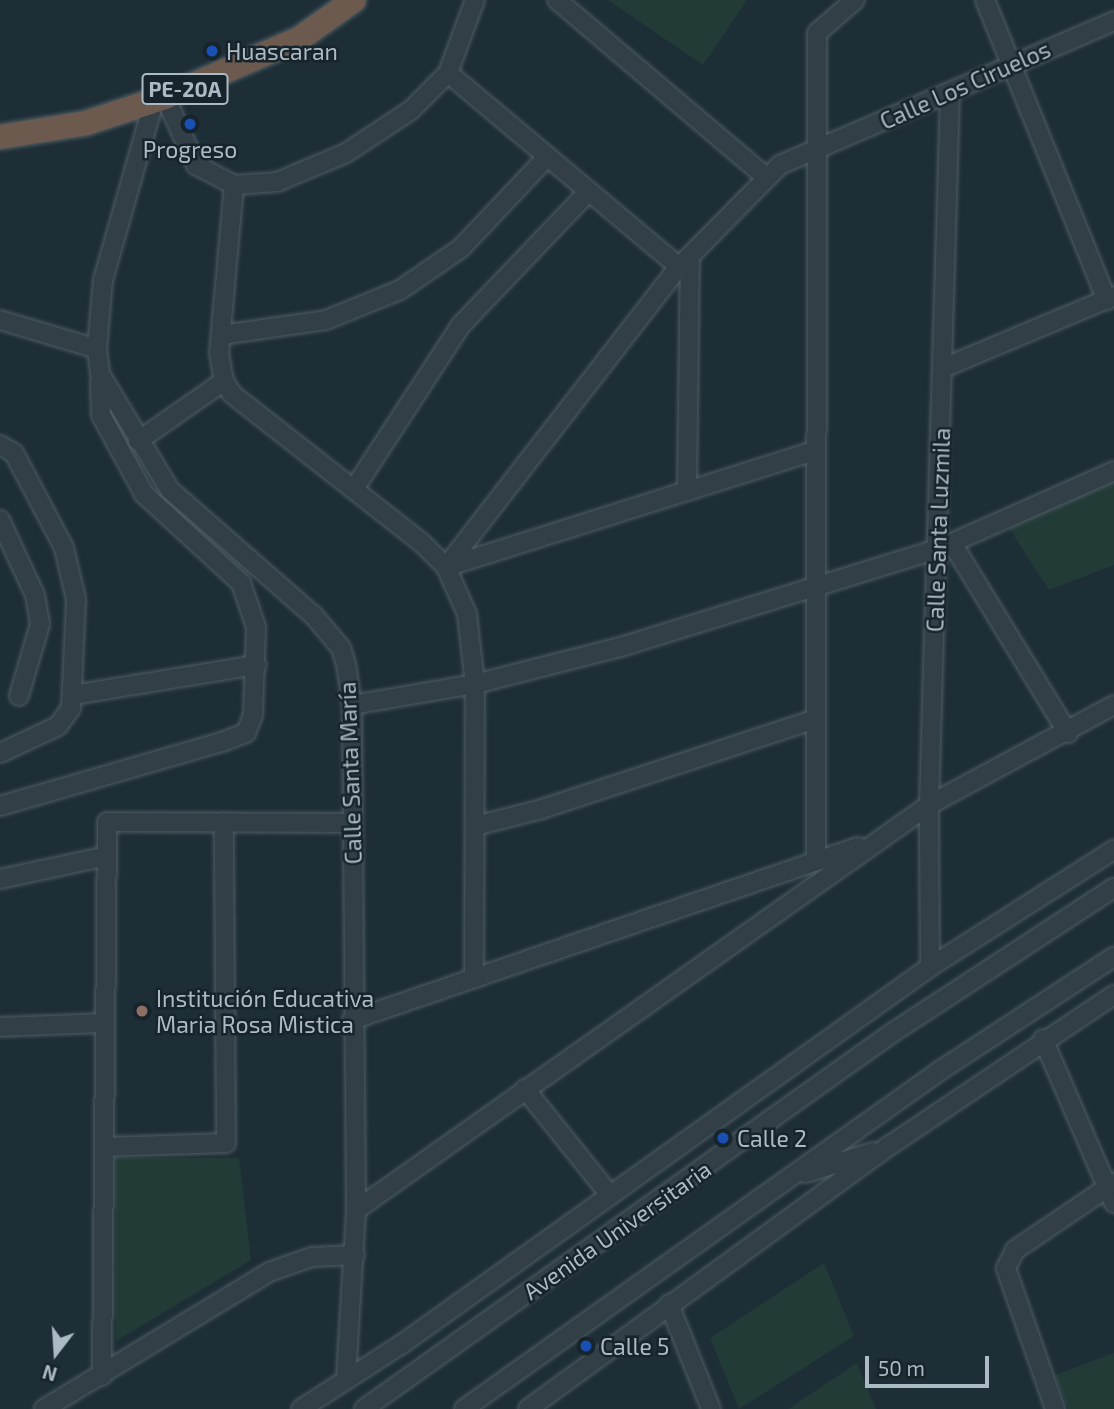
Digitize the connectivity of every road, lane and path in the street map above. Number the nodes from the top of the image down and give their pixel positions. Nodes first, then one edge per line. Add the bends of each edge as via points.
1 (354, 0) edge
2 (475, 0) edge
3 (557, 0) edge
4 (855, 0) edge
5 (985, 0) edge
6 (336, 8) edge
7 (1114, 21) edge
8 (1010, 64) junction
9 (449, 73) junction
10 (950, 94) junction
11 (159, 99) junction
12 (0, 137) edge
13 (817, 150) junction
14 (546, 158) junction
15 (765, 177) junction
16 (234, 185) junction
17 (587, 193) junction
18 (685, 262) junction
19 (1110, 298) edge
20 (0, 320) edge
21 (221, 335) junction
22 (97, 349) junction
23 (943, 368) junction
24 (100, 374) junction
25 (224, 381) junction
26 (138, 441) junction
27 (0, 445) edge
28 (816, 450) junction
29 (1114, 471) edge
30 (354, 489) junction
31 (687, 491) junction
32 (0, 520) edge
33 (945, 546) junction
34 (446, 567) junction
35 (815, 587) junction
36 (257, 664) junction
37 (475, 684) junction
38 (73, 695) junction
39 (19, 696) dead end
40 (352, 705) junction
41 (1114, 705) edge
42 (815, 719) junction
43 (1068, 733) junction
44 (0, 753) edge
45 (929, 805) junction
46 (0, 806) edge
47 (224, 822) junction
48 (353, 823) junction
49 (475, 826) junction
50 (872, 844) junction
51 (1114, 850) edge
52 (107, 856) junction
53 (816, 858) junction
54 (1114, 863) edge
55 (1071, 877) junction
56 (0, 879) edge
57 (1114, 888) edge
58 (1114, 957) edge
59 (930, 967) junction
60 (474, 976) junction
61 (1114, 995) edge
62 (352, 1020) junction
63 (105, 1023) junction
64 (0, 1027) edge
65 (1043, 1039) junction
66 (525, 1088) junction
67 (889, 1146) junction
68 (104, 1147) junction
69 (789, 1178) junction
70 (1112, 1191) edge
71 (610, 1195) junction
72 (356, 1210) junction
73 (355, 1255) junction
74 (669, 1304) junction
75 (102, 1376) junction
76 (346, 1380) junction
77 (552, 1403) edge
78 (44, 1409) edge
79 (301, 1409) edge
80 (364, 1409) edge
81 (464, 1409) edge
82 (528, 1409) edge
83 (711, 1409) edge
84 (1055, 1409) edge

1 - 6 highway, PE-20A
2 - 9 street
3 - 15 street
4 - 13 street via 817,33
5 - 8 street
6 - 11 highway, PE-20A via 299,38
7 - 8 street, Calle Los Ciruelos
8 - 10 street, Calle Los Ciruelos
8 - 19 street
9 - 14 street
9 - 16 street via 394,125 346,153 277,182
10 - 13 street, Calle Los Ciruelos
10 - 23 street, Calle Santa Luzmila
11 - 12 highway, PE-20A via 86,123
11 - 16 street via 197,165
11 - 22 street, Calle Santa María via 103,281
13 - 15 street, Calle Los Ciruelos via 780,165
13 - 28 street
14 - 17 street
14 - 21 street via 461,248 400,290 326,320
15 - 18 street, Calle Los Ciruelos
16 - 21 street
17 - 18 street
17 - 30 street via 461,326
18 - 31 street
18 - 34 street, Calle Los Ciruelos
19 - 23 street
20 - 22 street
21 - 25 street
22 - 24 street, Calle Santa María
23 - 33 street, Calle Santa Luzmila
24 - 26 street, Calle Santa María
24 - 36 street via 101,415 144,494 241,583 256,627
25 - 26 street
25 - 30 street via 232,394
26 - 40 street, Calle Santa María via 183,503 328,632 346,664
27 - 38 street via 13,453 64,548 76,599
28 - 31 street
28 - 35 street
29 - 33 street
30 - 34 street
31 - 34 street
32 - 39 street via 35,595 40,624
33 - 35 street
33 - 43 street
33 - 45 street, Calle Santa Luzmila
34 - 37 street via 467,614
35 - 37 street via 624,646
35 - 42 street
36 - 38 street
36 - 46 street via 253,715 246,733
37 - 40 street
37 - 49 street
38 - 44 street via 71,708 58,726
40 - 48 street, Calle Santa María
41 - 43 street
42 - 49 street via 542,809
42 - 53 street
43 - 45 street
45 - 50 street
45 - 59 street, Calle Santa Luzmila
47 - 48 street
47 - 52 street via 107,822
47 - 68 street via 226,1143
48 - 62 street, Calle Santa María
49 - 60 street
50 - 53 street
50 - 66 street
51 - 55 street
52 - 56 street
52 - 63 street
53 - 60 street
54 - 55 street
55 - 59 street
57 - 80 street, Avenida Universitaria via 892,1033
58 - 69 street via 941,1070
59 - 71 street
60 - 62 street
61 - 65 street
62 - 72 street, Calle Santa María
63 - 64 street
63 - 68 street
65 - 67 street
65 - 70 street
66 - 71 street
66 - 72 street
67 - 69 street
67 - 74 street
68 - 75 street
69 - 81 street
70 - 84 street via 1015,1250 1006,1268
71 - 76 street
72 - 73 street, Calle Santa María
73 - 75 street via 312,1258 269,1272
73 - 76 street, Calle Santa María
74 - 77 street
74 - 83 street
75 - 78 street
76 - 79 street
77 - 82 street

